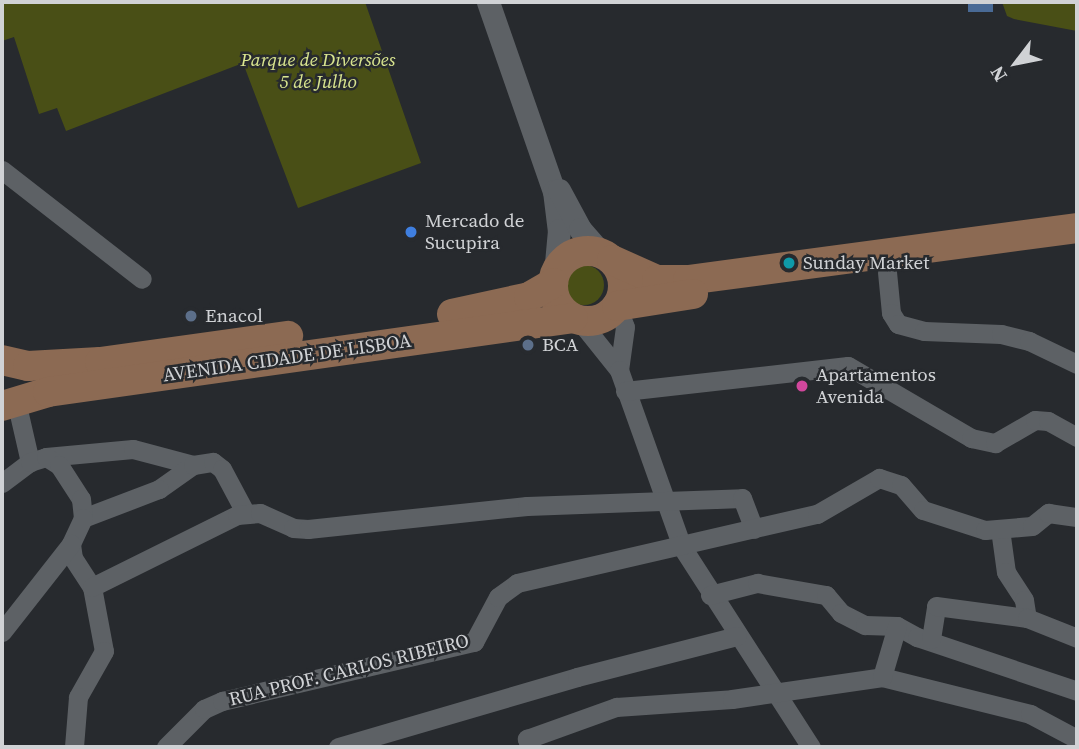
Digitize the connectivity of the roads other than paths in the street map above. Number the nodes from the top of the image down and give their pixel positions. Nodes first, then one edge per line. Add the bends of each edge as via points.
1 (488, 2) edge
2 (544, 160) junction
3 (2, 170) edge
4 (1077, 228) edge
5 (1077, 248) edge
6 (607, 257) junction
7 (887, 272) junction
8 (554, 278) junction
9 (142, 279) dead end
10 (617, 306) junction
11 (576, 319) junction
12 (2, 360) edge
13 (1077, 364) edge
14 (619, 370) junction
15 (625, 391) junction
16 (9, 403) edge
17 (1077, 437) edge
18 (38, 460) junction
19 (193, 465) junction
20 (2, 483) edge
21 (663, 504) junction
22 (246, 514) junction
23 (1077, 517) edge
24 (83, 518) junction
25 (754, 529) junction
26 (1000, 529) junction
27 (71, 544) junction
28 (682, 547) junction
29 (92, 587) junction
30 (710, 595) junction
31 (1027, 618) junction
32 (897, 626) junction
33 (2, 632) edge
34 (737, 636) junction
35 (1077, 638) edge
36 (931, 639) junction
37 (882, 677) junction
38 (1077, 691) edge
39 (776, 692) junction
40 (1077, 739) edge
41 (74, 747) edge
42 (166, 747) edge
43 (338, 747) edge
44 (530, 747) edge
45 (811, 747) edge

1 - 2 street
2 - 6 street via 571,214
2 - 8 street via 559,230
3 - 9 street
4 - 6 main road via 688,280 657,279
5 - 7 main road
6 - 8 main road via 591,251 569,256
6 - 10 main road via 623,287
7 - 10 main road
7 - 13 street via 891,313 898,324 924,331 1001,334 1029,341
8 - 11 main road via 562,309
8 - 12 main road, AVENIDA CIDADE DE LISBOA via 546,291 481,310 100,362 28,366
10 - 11 main road via 600,318
10 - 14 street via 625,327
11 - 14 street
11 - 16 main road, AVENIDA CIDADE DE LISBOA via 88,386
14 - 15 street
15 - 17 street via 848,366 971,438 995,443 1035,420 1048,421
15 - 21 street
16 - 18 street
18 - 19 street via 133,449
18 - 20 street
18 - 24 street via 72,481 82,499
19 - 22 street via 213,462 222,469
19 - 24 street via 159,489
21 - 22 street via 527,506 308,529 293,528 260,513
21 - 25 street via 742,498
21 - 28 street
22 - 29 street
23 - 26 street, RUA PROF. CARLOS RIBEIRO via 1048,513 1032,526
24 - 27 street
25 - 26 street, RUA PROF. CARLOS RIBEIRO via 817,514 879,478 901,485 923,510 985,530
25 - 28 street, RUA PROF. CARLOS RIBEIRO
26 - 31 street via 1006,572 1024,600
27 - 29 street via 73,558
27 - 33 street
28 - 30 street
28 - 42 street, RUA PROF. CARLOS RIBEIRO via 517,583 498,597 474,642 222,701 204,709
29 - 41 street via 104,651 78,697
30 - 32 street via 757,583 826,595 841,613 866,625
30 - 34 street
31 - 35 street
31 - 36 street via 936,606
32 - 36 street
32 - 37 street
34 - 39 street
34 - 43 street
36 - 38 street
37 - 39 street
37 - 40 street via 1030,714
39 - 44 street via 616,707 527,738
39 - 45 street

